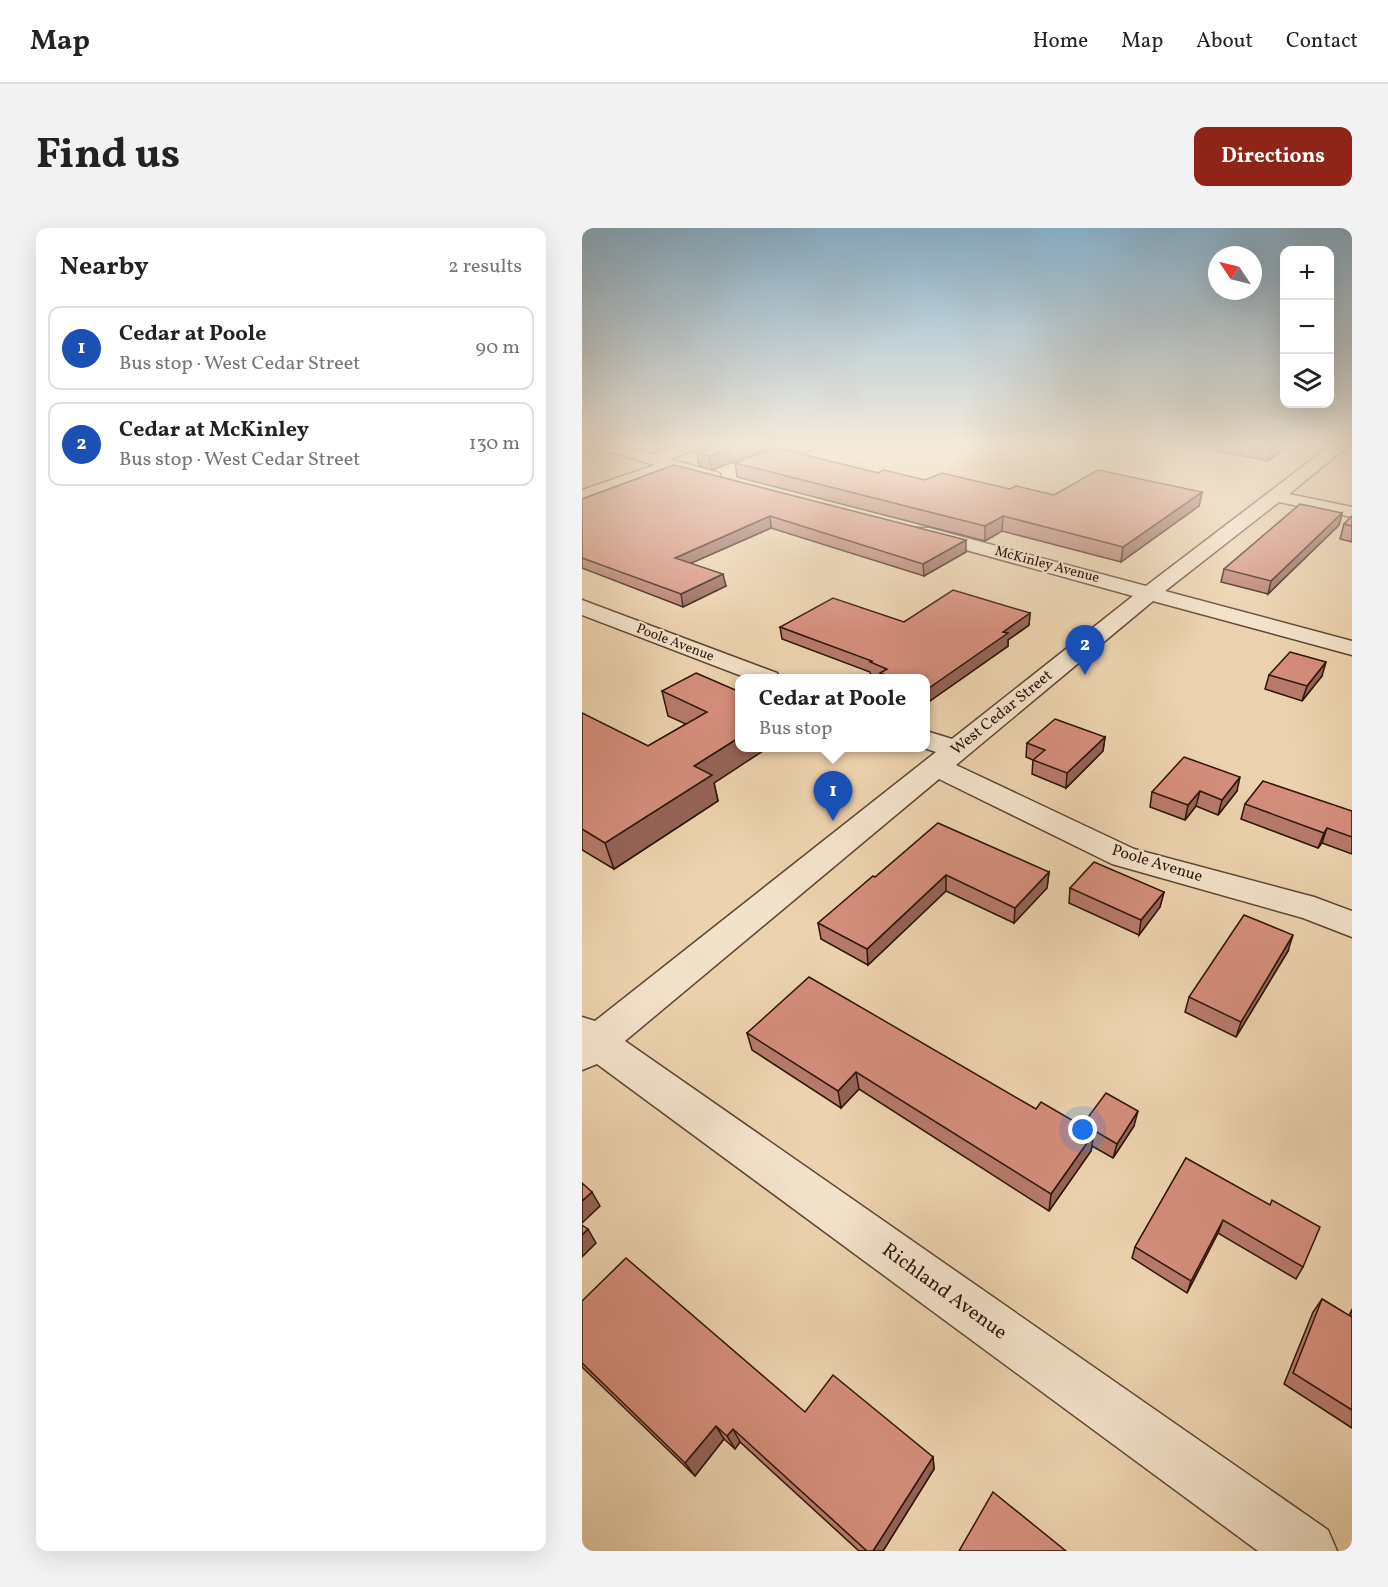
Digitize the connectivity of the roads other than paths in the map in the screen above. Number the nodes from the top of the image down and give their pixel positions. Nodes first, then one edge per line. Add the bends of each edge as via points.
1 (1262, 507) edge
2 (1327, 507) edge
3 (1352, 512) edge
4 (898, 526) edge
5 (1151, 592) junction
6 (582, 607) edge
7 (1352, 648) edge
8 (758, 674) edge
9 (940, 752) edge
10 (1352, 925) edge
11 (587, 1043) edge
12 (1307, 1551) edge

1 - 5 street, West Cedar Street
2 - 3 street
4 - 5 street, McKinley Avenue
5 - 7 street, McKinley Avenue
5 - 9 street, West Cedar Street
6 - 8 street, Poole Avenue
9 - 10 street, Poole Avenue via 1123,857 1314,909
9 - 11 street, West Cedar Street
11 - 12 street, Richland Avenue

